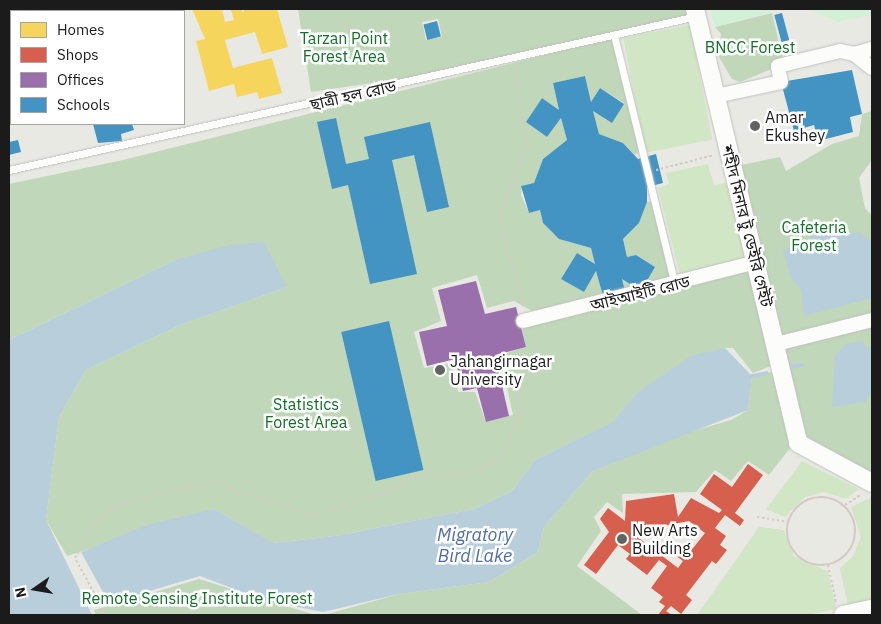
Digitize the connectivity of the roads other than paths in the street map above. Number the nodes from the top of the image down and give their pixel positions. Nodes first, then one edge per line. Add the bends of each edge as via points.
1 (699, 12) edge
2 (614, 36) junction
3 (872, 49) edge
4 (854, 54) junction
5 (872, 68) edge
6 (718, 96) junction
7 (9, 170) edge
8 (758, 262) junction
9 (675, 285) junction
10 (528, 320) road end
11 (872, 320) edge
12 (778, 344) junction
13 (869, 487) edge
14 (872, 609) edge
15 (840, 611) edge

1 - 2 lane, ছাত্রী হল রোড
1 - 6 street, শহীদ মিনার টু ডেইরি গেইট
2 - 7 lane, ছাত্রী হল রোড
2 - 9 lane
3 - 4 street
4 - 5 street
4 - 6 street via 840,51 778,66 781,82
6 - 8 street, শহীদ মিনার টু ডেইরি গেইট
8 - 9 street, আইআইটি রোড
8 - 12 street, শহীদ মিনার টু ডেইরি গেইট
9 - 10 street, আইআইটি রোড
11 - 12 street
12 - 13 street, শহীদ মিনার টু ডেইরি গেইট via 800,443
14 - 15 street

